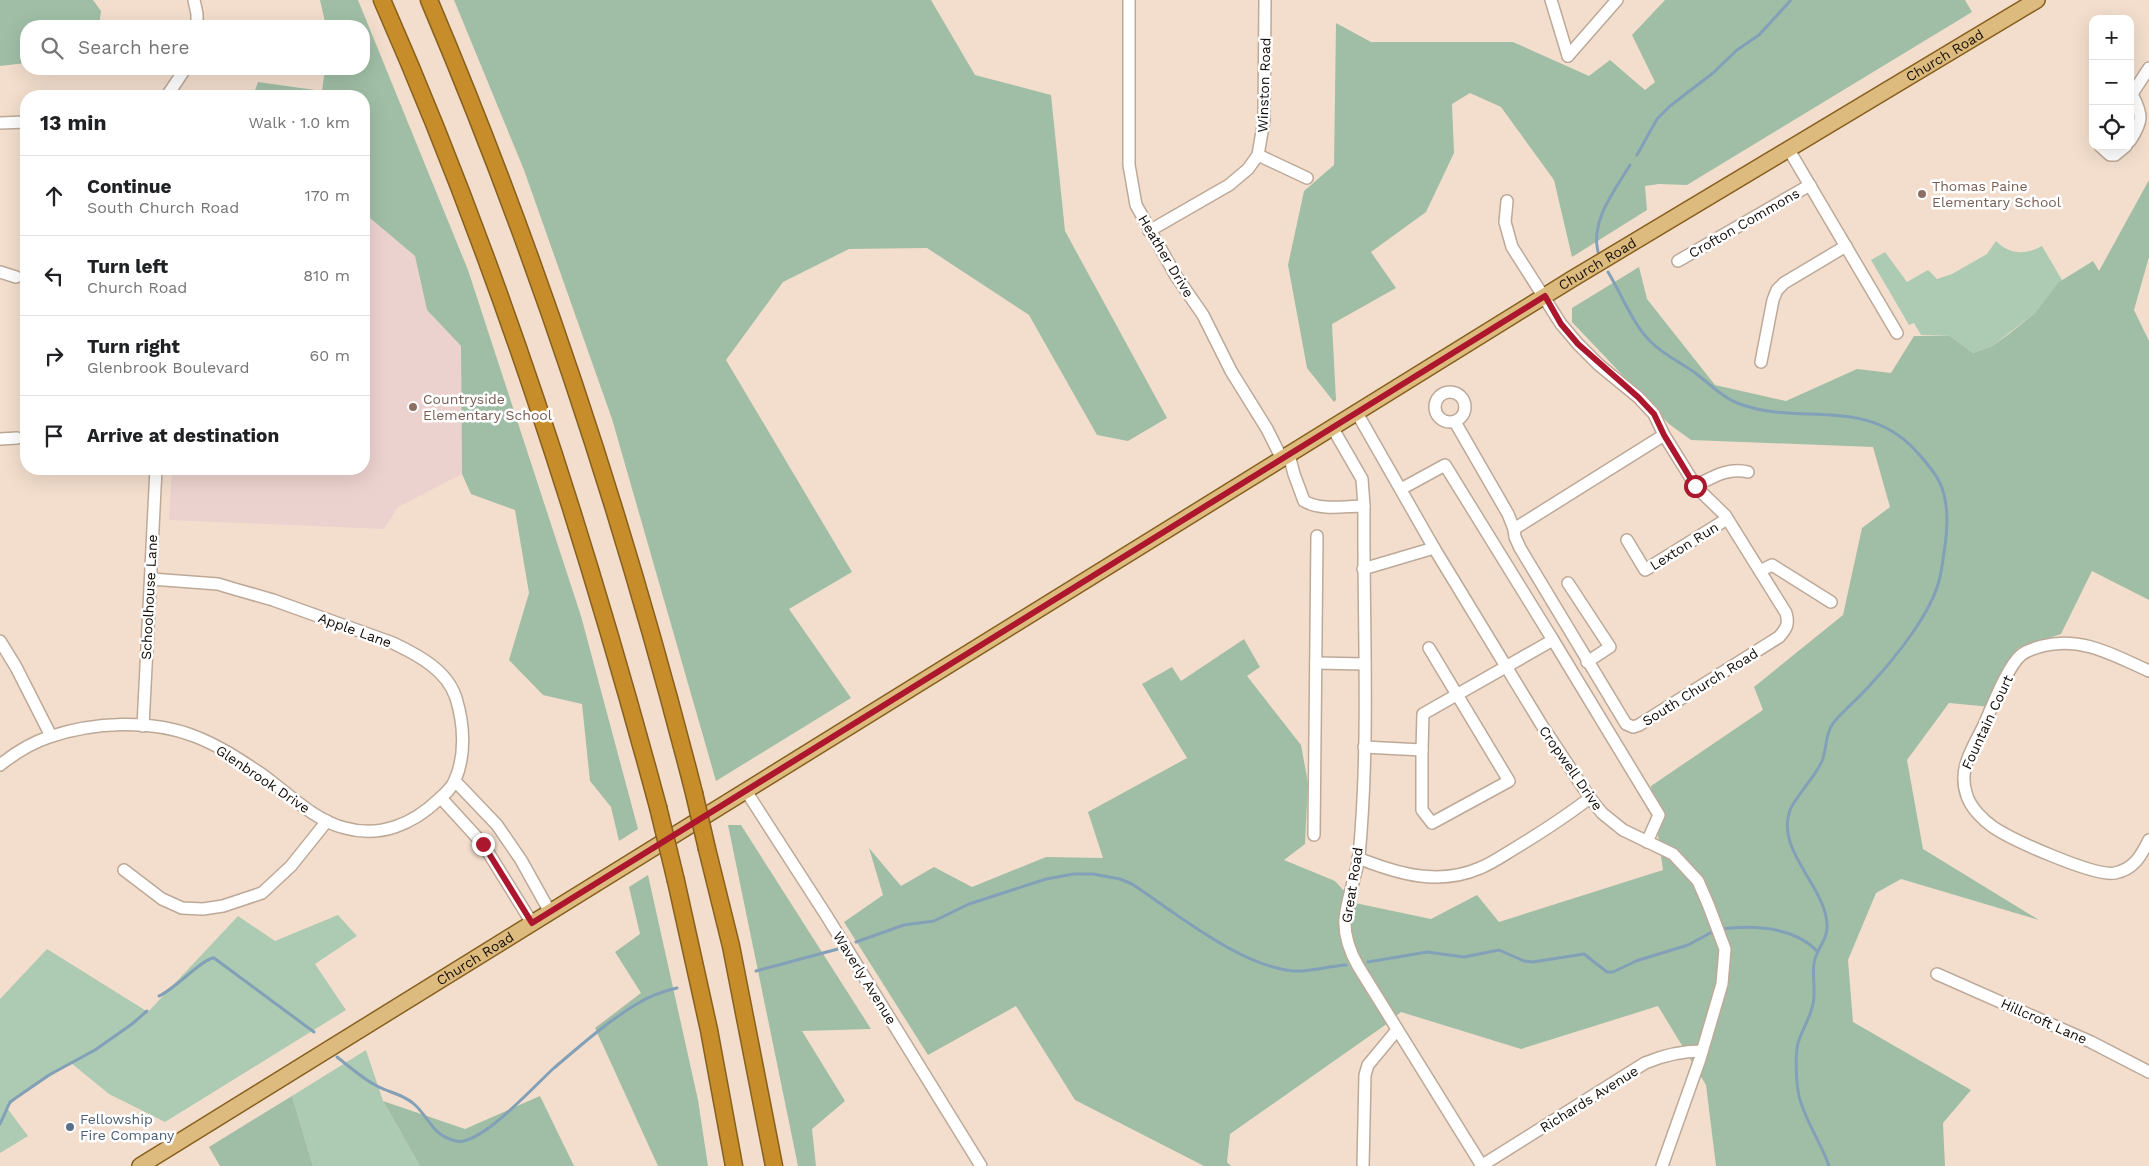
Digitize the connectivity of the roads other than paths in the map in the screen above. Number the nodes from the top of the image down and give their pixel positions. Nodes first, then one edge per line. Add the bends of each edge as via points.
1 (194, 0) edge
2 (382, 0) edge
3 (429, 0) edge
4 (1129, 0) edge
5 (1265, 0) edge
6 (1551, 0) edge
7 (1616, 0) edge
8 (2037, 0) edge
9 (196, 20) edge
10 (2149, 68) edge
11 (181, 75) edge
12 (171, 90) edge
13 (2134, 90) edge
14 (2134, 99) edge
15 (20, 122) edge
16 (0, 123) edge
17 (2134, 135) edge
18 (1789, 150) junction
19 (2104, 150) edge
20 (2121, 150) edge
21 (1258, 155) junction
22 (1307, 178) dead end
23 (1810, 185) junction
24 (1507, 201) dead end
25 (1149, 231) junction
26 (1846, 246) junction
27 (1678, 261) dead end
28 (0, 272) edge
29 (16, 277) dead end
30 (1545, 296) junction
31 (1897, 333) dead end
32 (1761, 362) dead end
33 (1357, 413) junction
34 (1455, 422) dead end
35 (1332, 427) junction
36 (1664, 435) junction
37 (17, 438) dead end
38 (0, 439) edge
39 (1286, 457) junction
40 (1748, 472) dead end
41 (156, 475) edge
42 (1695, 486) junction
43 (1401, 489) junction
44 (1364, 506) junction
45 (1727, 519) junction
46 (1514, 528) junction
47 (1317, 536) dead end
48 (1627, 540) dead end
49 (1434, 548) junction
50 (1363, 568) junction
51 (1760, 571) junction
52 (152, 579) junction
53 (1568, 582) dead end
54 (1832, 602) dead end
55 (1553, 640) junction
56 (0, 641) edge
57 (1429, 648) dead end
58 (1587, 662) junction
59 (1316, 663) junction
60 (1365, 664) junction
61 (1507, 666) junction
62 (2149, 671) edge
63 (1457, 695) junction
64 (142, 726) junction
65 (51, 736) junction
66 (1364, 747) junction
67 (1422, 750) junction
68 (0, 765) edge
69 (455, 780) junction
70 (746, 791) junction
71 (441, 798) junction
72 (1590, 798) junction
73 (327, 821) junction
74 (1314, 835) dead end
75 (2149, 840) edge
76 (1647, 842) junction
77 (1358, 858) junction
78 (124, 870) dead end
79 (550, 912) junction
80 (532, 923) junction
81 (1937, 974) dead end
82 (1397, 1030) junction
83 (1702, 1051) junction
84 (2149, 1072) edge
85 (145, 1165) edge
86 (734, 1166) edge
87 (774, 1166) edge
88 (981, 1166) edge
89 (1363, 1166) edge
90 (1481, 1166) edge
91 (1662, 1166) edge

1 - 9 street
2 - 86 highway, bridge via 463,199 539,407 606,620 676,881 709,1030
3 - 87 highway, bridge via 511,207 570,371 641,598 720,898
4 - 25 street, Heather Drive via 1129,166 1136,205
5 - 21 street, Winston Road via 1264,120
6 - 7 street via 1568,56
8 - 18 main road, Church Road
10 - 13 street
11 - 12 street
14 - 17 street via 2141,118
15 - 16 street
18 - 23 street, Crofton Commons
18 - 30 main road, Church Road
19 - 20 street via 2115,155
21 - 22 street
21 - 25 street, Winston Road via 1248,170 1230,185
23 - 26 street, Crofton Commons
23 - 27 street, Crofton Commons
24 - 30 street, South Church Road via 1505,222 1510,241 1519,260
25 - 39 street, Heather Drive via 1203,315 1231,371
26 - 31 street, Crofton Commons
26 - 32 street via 1777,290
28 - 29 street
30 - 33 main road, Church Road
30 - 36 street, South Church Road via 1561,324 1578,344 1638,397 1654,414
33 - 35 main road, Church Road
33 - 43 street, Cropwell Drive
34 - 46 street, South Church Road
35 - 39 main road, Church Road
35 - 44 street, Great Road via 1362,479
36 - 42 street, South Church Road
36 - 46 street
37 - 38 street
39 - 44 street via 1304,501 1324,507
39 - 70 main road, Church Road
40 - 42 street via 1738,469 1726,471
41 - 52 street, Schoolhouse Lane
42 - 45 street, South Church Road
43 - 49 street, Cropwell Drive
43 - 55 street via 1445,465
44 - 50 street, Great Road
45 - 48 street, Lexton Run via 1645,570
45 - 51 street, South Church Road
46 - 58 street, South Church Road via 1514,537
47 - 59 street
49 - 50 street
49 - 61 street, Cropwell Drive
50 - 60 street, Great Road
51 - 54 street via 1772,565
51 - 58 street, South Church Road via 1789,622 1780,637 1639,725 1626,724
52 - 64 street, Schoolhouse Lane
52 - 69 street, Apple Lane via 218,584 237,589 416,654 443,674 455,694 463,737
53 - 58 street via 1610,647
55 - 61 street
55 - 76 street via 1659,815
56 - 65 street
57 - 63 street
59 - 60 street
59 - 74 street
60 - 66 street, Great Road
61 - 63 street
61 - 72 street, Cropwell Drive
62 - 75 street, Fountain Court via 2074,642 2058,642 2032,649 2021,656 2008,674 1966,762 1963,781 1973,807 1991,826 2080,867 2117,873 2132,866
63 - 67 street via 1423,714
63 - 67 street via 1509,781 1432,823 1422,810
64 - 65 street, Glenbrook Drive via 97,727
64 - 73 street, Glenbrook Drive via 181,732 214,745
65 - 68 street, Glenbrook Drive
66 - 67 street
66 - 77 street, Great Road
69 - 71 street, Glenbrook Drive
69 - 79 street via 497,825
70 - 79 main road, Church Road
70 - 88 street, Waverly Avenue
71 - 73 street, Glenbrook Drive via 417,817 384,830 358,831
71 - 80 street via 483,844
72 - 76 street, Cropwell Drive via 1611,822
72 - 77 street via 1524,843 1486,865 1462,874 1445,878 1416,877
73 - 78 street via 291,866 262,893 223,906 182,908 162,899
76 - 83 street, Cropwell Drive via 1672,854 1698,880 1725,949 1719,998
77 - 82 street, Great Road via 1345,918 1348,943 1358,966
79 - 80 main road, Church Road
80 - 85 main road, Church Road
81 - 84 street, Hillcroft Lane via 2091,1042
82 - 89 street via 1368,1065 1365,1075
82 - 90 street, Great Road
83 - 90 street, Richards Avenue via 1680,1052 1645,1063
83 - 91 street, Cropwell Drive

